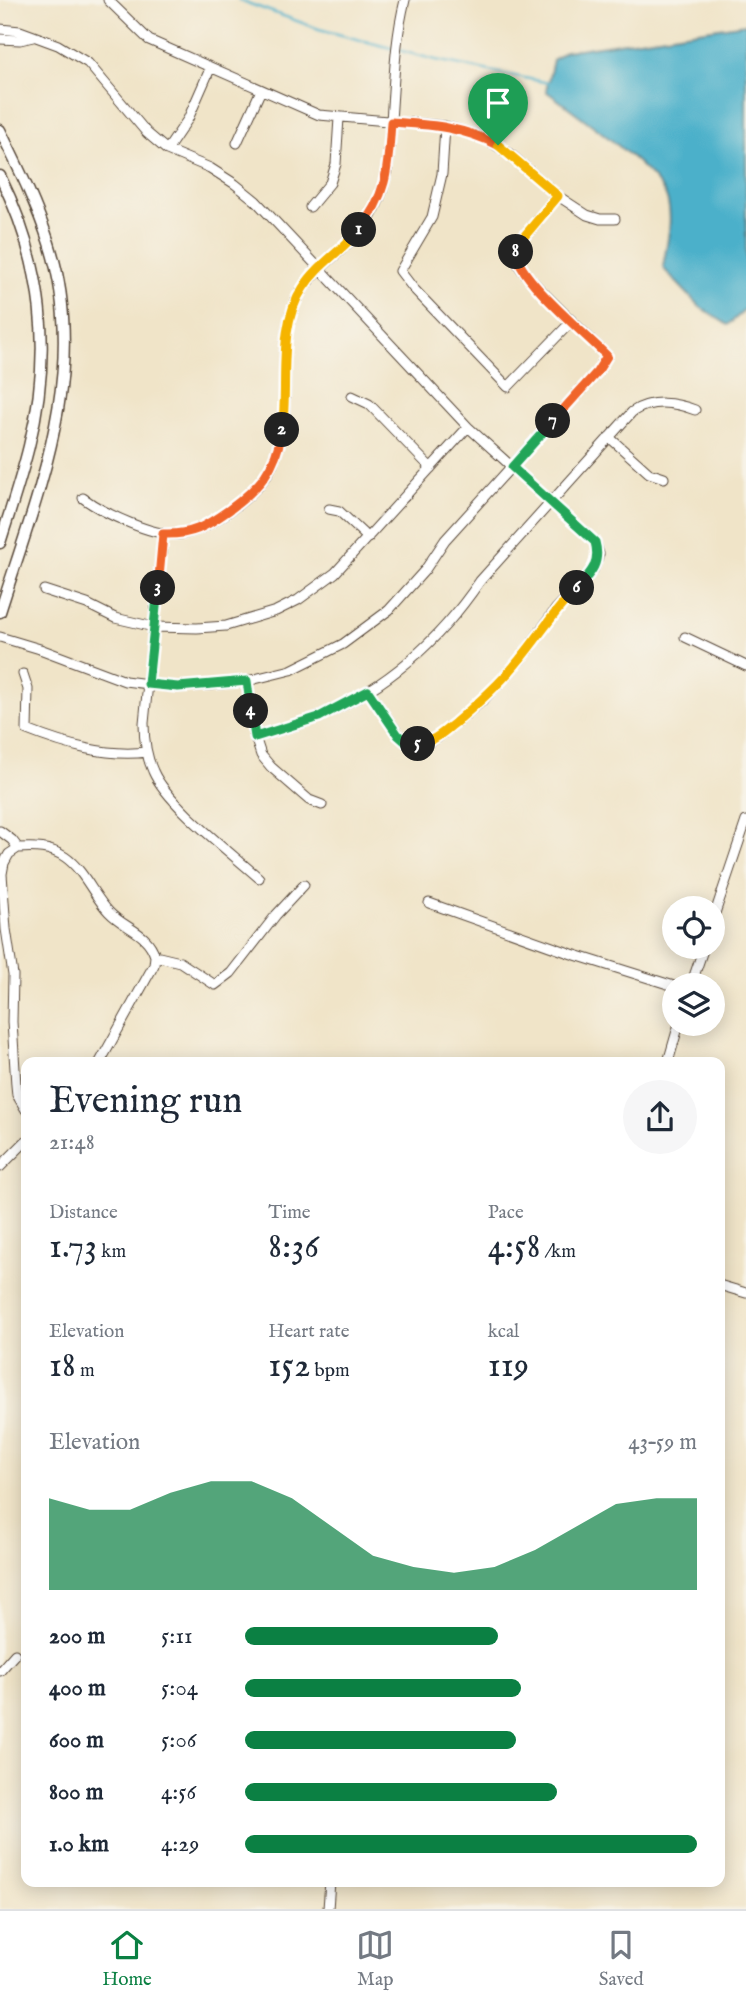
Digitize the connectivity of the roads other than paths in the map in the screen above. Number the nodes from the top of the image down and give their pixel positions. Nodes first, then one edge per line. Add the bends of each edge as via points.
1 (108, 0) edge
2 (405, 0) edge
3 (0, 29) edge
4 (35, 37) junction
5 (0, 39) edge
6 (210, 69) junction
7 (261, 90) junction
8 (339, 118) junction
9 (391, 122) junction
10 (445, 126) junction
11 (0, 130) edge
12 (237, 143) dead end
13 (167, 150) junction
14 (0, 176) edge
15 (558, 196) junction
16 (310, 207) dead end
17 (615, 219) dead end
18 (319, 269) junction
19 (571, 322) junction
20 (352, 397) dead end
21 (695, 410) dead end
22 (468, 427) junction
23 (609, 437) junction
24 (512, 467) junction
25 (430, 468) junction
26 (664, 478) dead end
27 (83, 498) dead end
28 (551, 501) junction
29 (329, 509) dead end
30 (163, 534) junction
31 (368, 538) junction
32 (0, 543) edge
33 (44, 590) dead end
34 (0, 612) edge
35 (154, 627) junction
36 (0, 637) edge
37 (685, 637) dead end
38 (746, 666) edge
39 (23, 674) dead end
40 (247, 681) junction
41 (148, 684) junction
42 (368, 691) junction
43 (255, 737) junction
44 (147, 752) junction
45 (322, 805) dead end
46 (746, 821) edge
47 (0, 831) edge
48 (18, 848) junction
49 (259, 878) dead end
50 (304, 885) dead end
51 (721, 896) edge
52 (429, 903) dead end
53 (3, 929) edge
54 (155, 956) junction
55 (662, 982) edge
56 (676, 1036) edge
57 (103, 1057) edge
58 (669, 1057) edge
59 (21, 1102) edge
60 (21, 1146) edge
61 (0, 1167) edge
62 (725, 1286) edge
63 (746, 1293) edge
64 (15, 1654) dead end
65 (0, 1671) edge
66 (330, 1887) edge
67 (328, 1909) edge

1 - 6 street via 149,40
2 - 9 street via 397,33
3 - 4 street
4 - 5 street
4 - 13 street via 58,44 88,63
6 - 7 street
6 - 13 street via 188,119
7 - 8 street via 319,115
7 - 12 street
8 - 9 street
8 - 16 street via 330,183
9 - 10 street
9 - 18 street via 385,184 374,211
10 - 15 street via 498,145
10 - 19 street via 442,174 432,216 400,271 509,387
11 - 34 main road via 49,244 59,283 65,364 50,452
13 - 18 street via 235,184
14 - 32 main road via 17,210 37,285 43,366 29,447
15 - 17 street via 586,215
15 - 19 street via 522,239 516,256
18 - 22 street
18 - 30 street via 302,289 290,319 281,438 264,479 251,494 200,530
19 - 24 street via 607,356
20 - 25 street via 369,404
21 - 23 street via 683,405 640,406
22 - 24 street
22 - 25 street
23 - 26 street via 649,473
23 - 28 street
24 - 28 street
24 - 40 street via 445,540 411,587 368,628 291,670
25 - 31 street
27 - 30 street via 94,507
28 - 42 street via 438,636
28 - 42 street via 595,542 598,554 593,570 483,700 437,738 417,744 398,735
29 - 31 street via 340,511
30 - 35 street
31 - 35 street via 318,587 276,611 226,626
33 - 35 street via 115,618
35 - 41 street
36 - 41 street via 125,681
37 - 38 street
39 - 44 street via 27,730 108,753
40 - 41 street via 178,687
40 - 43 street
41 - 44 street
42 - 43 street via 319,717
43 - 45 street via 271,767 309,800
44 - 49 street via 165,791
46 - 51 street
47 - 48 street
48 - 53 street via 9,854 2,874
48 - 54 street via 53,850 66,858 108,912 146,938
50 - 54 street via 231,973 215,985 180,962
52 - 55 street
53 - 59 street via 13,975 12,1022
54 - 57 street
56 - 58 street
60 - 61 street
62 - 63 street
64 - 65 street
66 - 67 street

